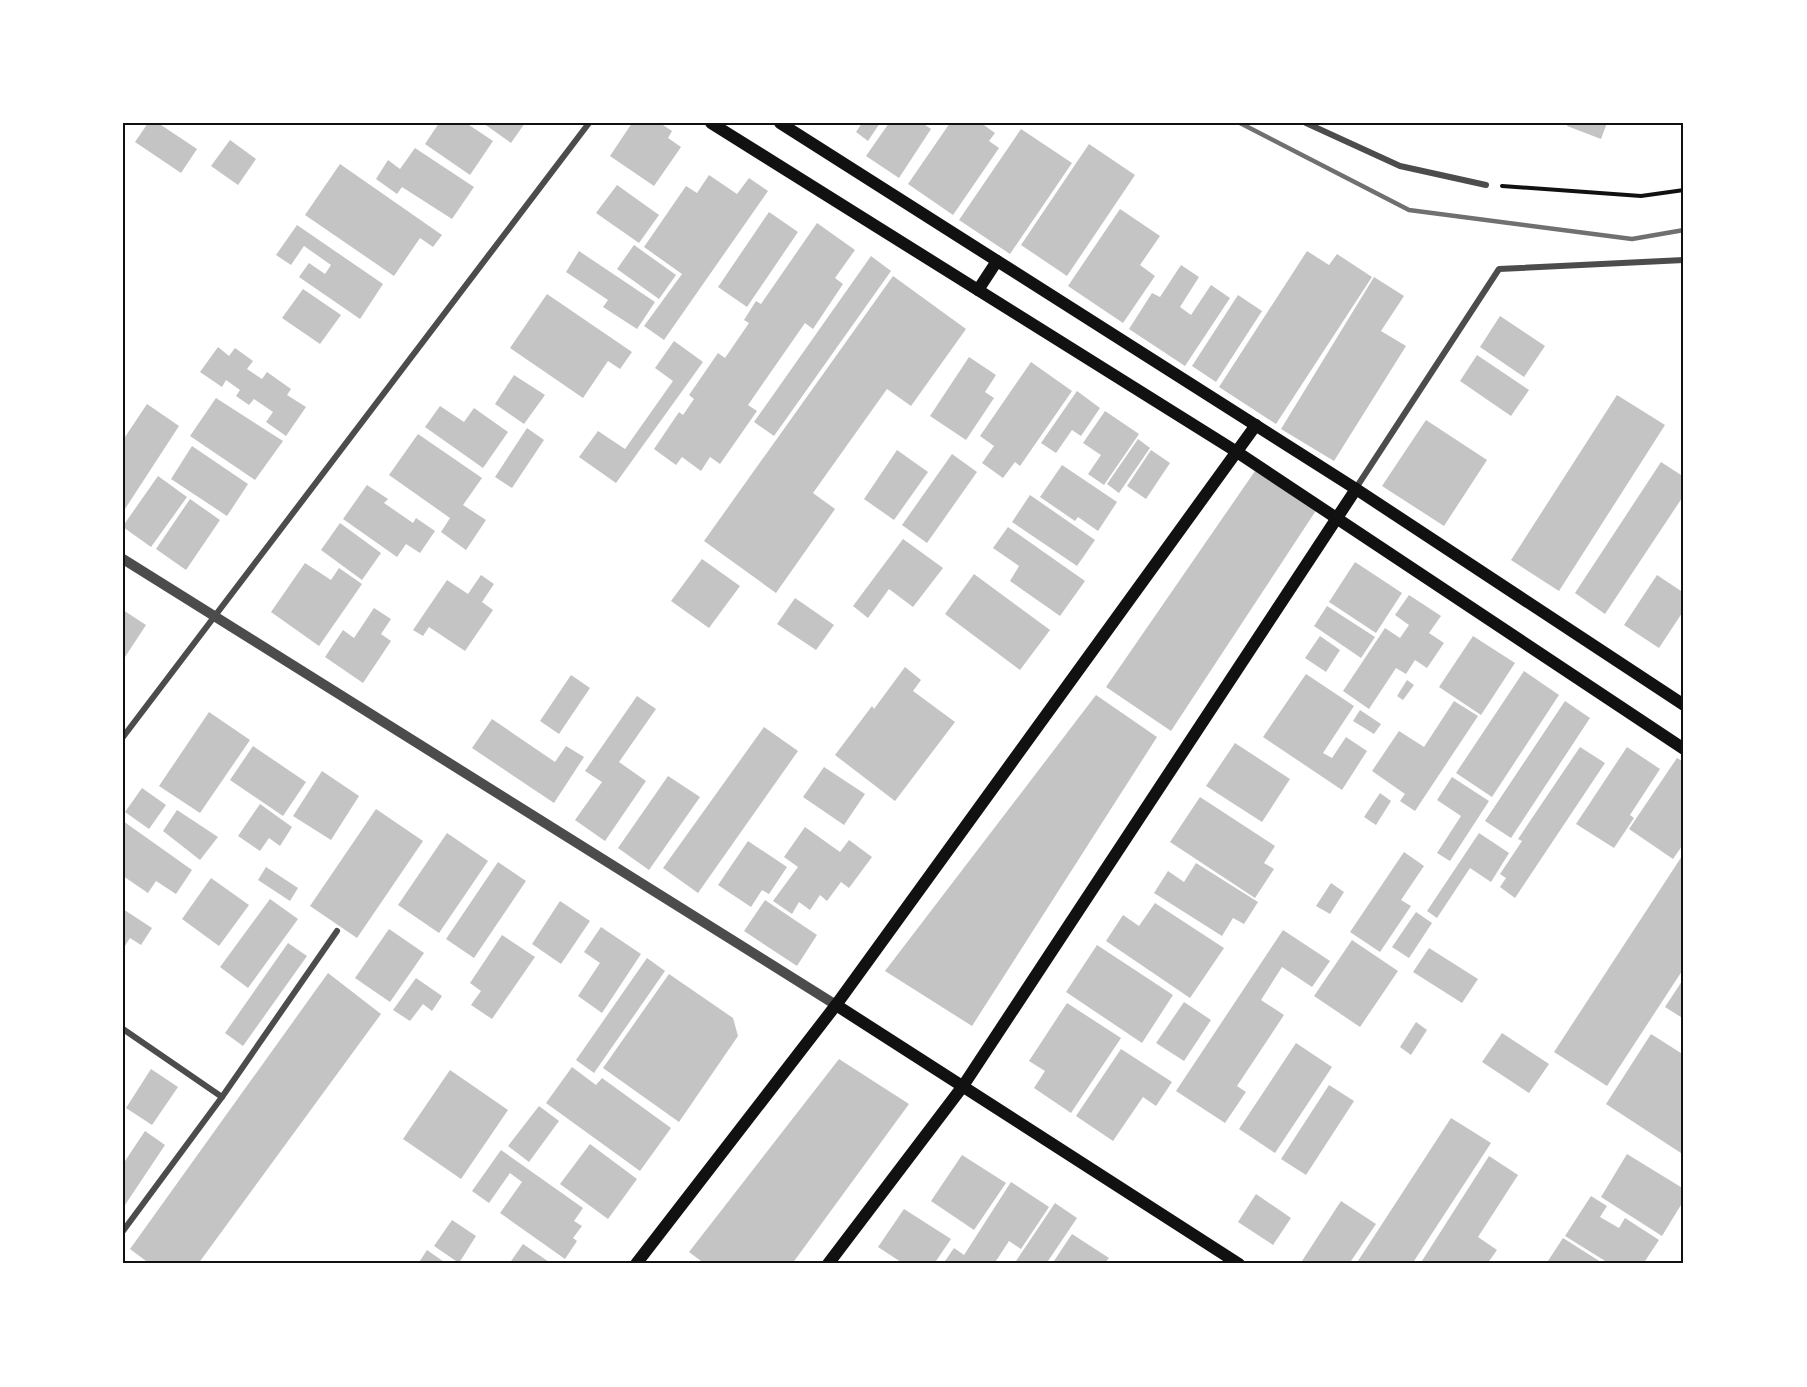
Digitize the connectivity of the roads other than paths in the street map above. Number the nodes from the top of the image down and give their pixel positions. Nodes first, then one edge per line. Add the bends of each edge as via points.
1 (589, 123) edge
2 (711, 123) edge
3 (780, 123) edge
4 (1306, 123) edge
5 (1486, 185) road end
6 (1684, 260) edge
7 (997, 261) junction
8 (978, 291) junction
9 (1256, 425) junction
10 (1238, 452) junction
11 (1356, 489) junction
12 (1336, 518) junction
13 (123, 559) edge
14 (216, 617) junction
15 (1684, 705) edge
16 (123, 737) edge
17 (1684, 749) edge
18 (337, 931) dead end
19 (836, 1005) junction
20 (123, 1029) edge
21 (963, 1086) junction
22 (222, 1097) junction
23 (123, 1231) edge
24 (636, 1264) edge
25 (828, 1264) edge
26 (1239, 1264) edge

1 - 14 street
2 - 8 main road
3 - 7 main road
4 - 5 street via 1400,166
6 - 11 street via 1499,269
7 - 8 main road
7 - 9 main road
8 - 10 main road
9 - 10 main road
9 - 11 main road
10 - 12 main road
10 - 19 main road
11 - 12 main road
11 - 15 main road
12 - 17 main road
12 - 21 main road
13 - 14 street
14 - 16 street
14 - 19 street
18 - 22 street
19 - 21 main road
19 - 24 main road
20 - 22 street
21 - 25 main road
21 - 26 main road
22 - 23 street

